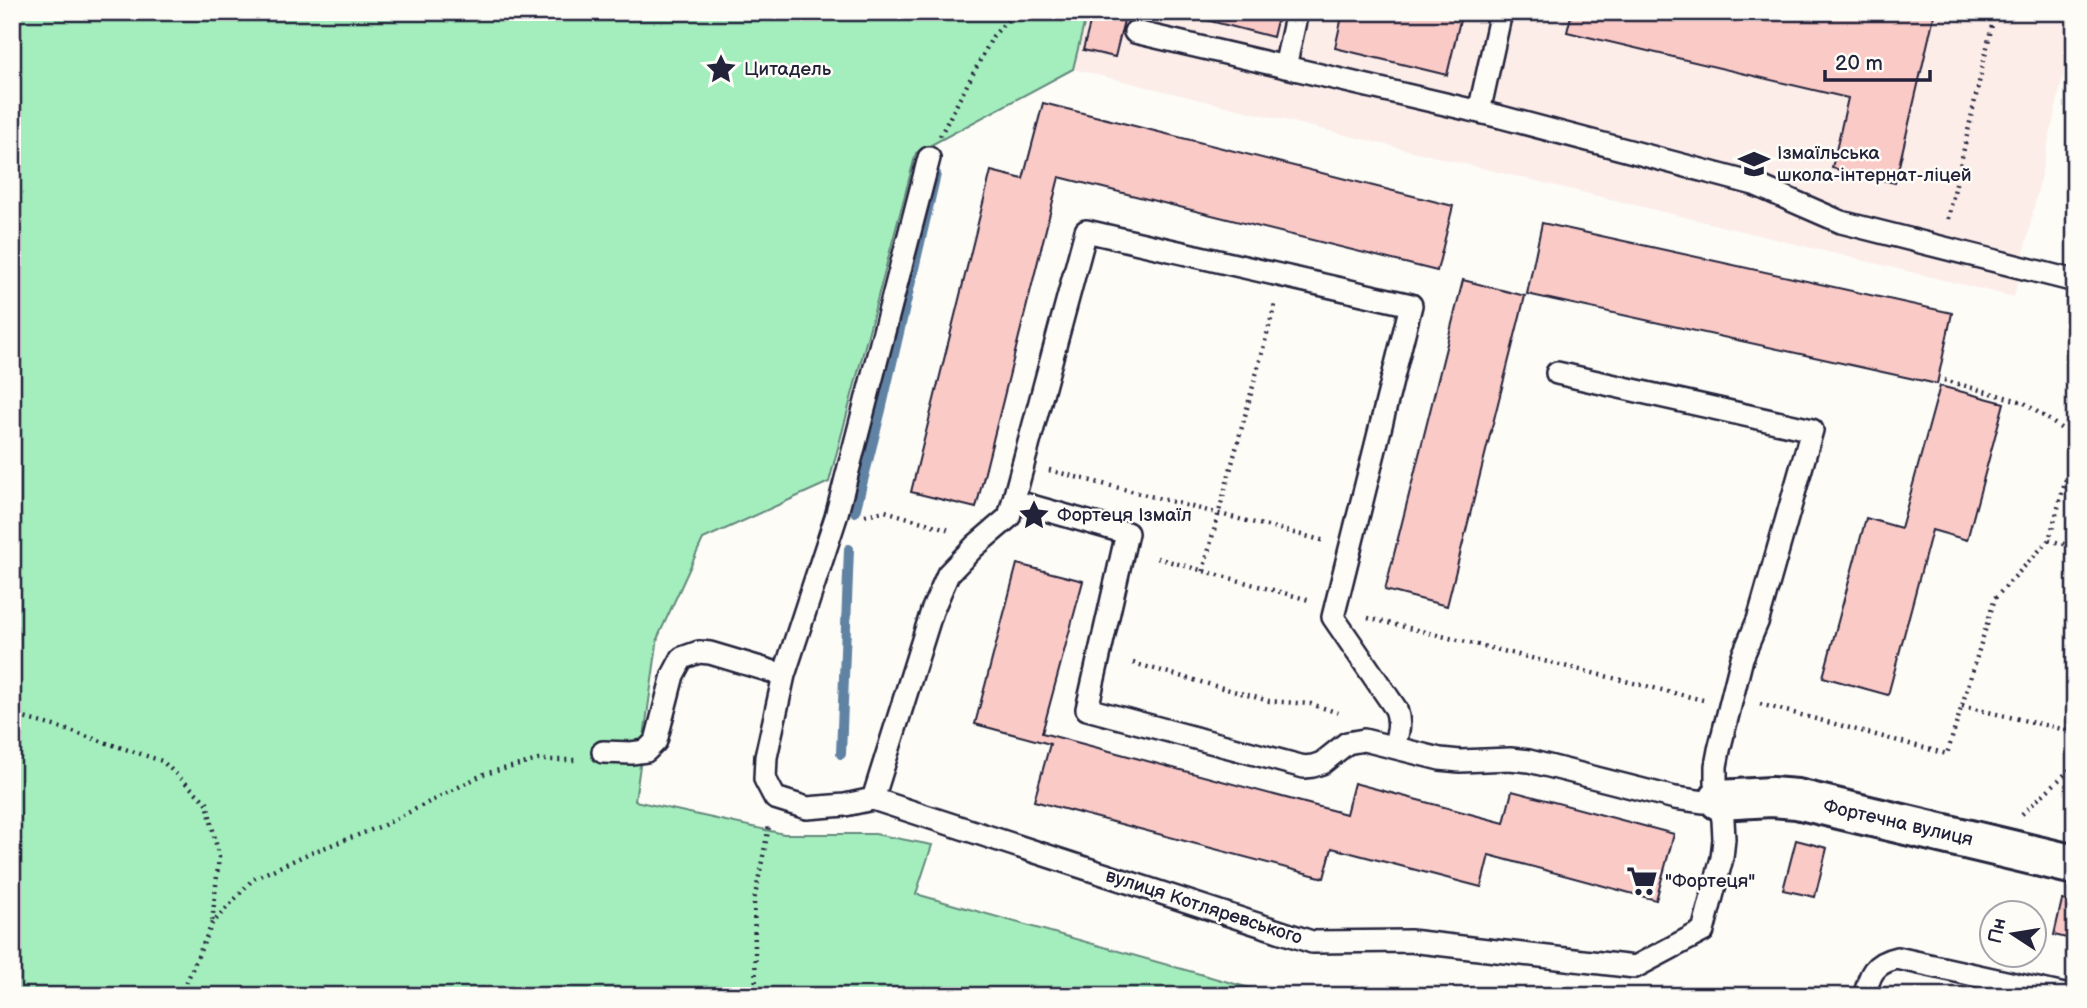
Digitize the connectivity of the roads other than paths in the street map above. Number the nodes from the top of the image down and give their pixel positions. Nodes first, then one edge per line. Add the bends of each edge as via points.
1 (1297, 12) edge
2 (1501, 12) edge
3 (1135, 32) dead end
4 (1285, 67) junction
5 (1479, 112) junction
6 (929, 158) road end
7 (2075, 281) edge
8 (1557, 373) dead end
9 (1014, 501) junction
10 (784, 675) junction
11 (1394, 747) junction
12 (597, 756) road end
13 (873, 799) junction
14 (1718, 800) junction
15 (2075, 865) edge
16 (1865, 996) edge
17 (2069, 996) edge

1 - 4 lane
2 - 5 lane
3 - 4 lane
4 - 5 lane
5 - 7 lane via 1754,184 1841,222
6 - 10 lane via 836,517
8 - 14 lane via 1812,429 1758,620 1742,657 1716,766
9 - 11 lane via 1127,533 1087,709 1304,766 1322,763 1355,740
9 - 11 lane via 1086,231 1411,305 1333,617 1396,709 1400,727
9 - 13 lane via 1009,517 948,574
10 - 12 lane via 710,653 682,658 656,741 646,751
10 - 13 lane via 766,757 765,779 775,797 807,808
11 - 14 lane via 1440,759 1529,761 1675,799
13 - 14 lane, вулиця Котляревського via 1312,942 1410,941 1635,967 1703,931 1722,858
14 - 15 street, Фортечна вулиця via 1797,799
16 - 17 lane via 1873,970 1897,958

